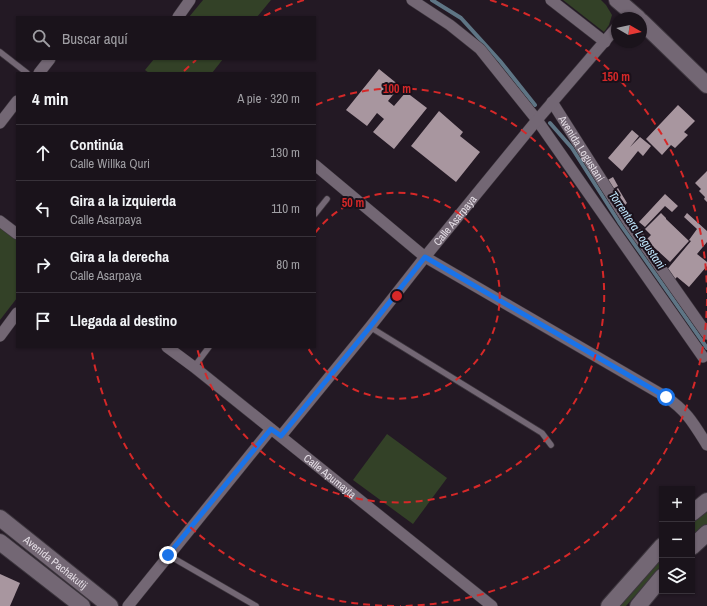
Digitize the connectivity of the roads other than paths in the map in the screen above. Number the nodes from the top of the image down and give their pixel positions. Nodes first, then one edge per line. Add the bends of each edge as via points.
1 (190, 0) edge
2 (412, 0) edge
3 (551, 0) edge
4 (617, 0) edge
5 (628, 12) edge
6 (179, 16) edge
7 (647, 30) edge
8 (611, 34) edge
9 (604, 42) junction
10 (0, 52) edge
11 (49, 60) edge
12 (25, 72) edge
13 (40, 72) edge
14 (707, 85) edge
15 (16, 102) edge
16 (552, 102) junction
17 (537, 120) junction
18 (0, 123) edge
19 (316, 166) edge
20 (327, 199) dead end
21 (316, 213) edge
22 (0, 221) edge
23 (16, 233) edge
24 (425, 257) junction
25 (16, 314) edge
26 (370, 327) junction
27 (707, 334) edge
28 (0, 336) edge
29 (168, 348) edge
30 (208, 348) edge
31 (703, 357) dead end
32 (194, 367) junction
33 (271, 429) junction
34 (281, 436) junction
35 (707, 444) edge
36 (551, 445) dead end
37 (707, 502) edge
38 (695, 511) edge
39 (0, 518) edge
40 (707, 533) edge
41 (0, 542) edge
42 (695, 544) edge
43 (659, 549) edge
44 (168, 555) junction
45 (659, 581) edge
46 (82, 606) edge
47 (110, 606) edge
48 (128, 606) edge
49 (256, 606) edge
50 (492, 606) edge
51 (609, 606) edge
52 (638, 606) edge

1 - 6 street
2 - 17 street via 450,25 480,50
3 - 9 street
4 - 5 main road
7 - 14 main road
8 - 9 street, Calle Asarpaya
9 - 16 street, Calle Asarpaya
10 - 12 lane
11 - 13 street
15 - 18 street
16 - 17 street, Calle Asarpaya
16 - 27 street, Avenida Logustani via 629,223
17 - 24 street, Calle Asarpaya
17 - 31 street
19 - 24 street
20 - 21 lane
22 - 23 street
24 - 26 street, Calle Asarpaya
24 - 35 street via 678,404
25 - 28 street
26 - 34 street, Calle Asarpaya
26 - 36 lane via 542,433
29 - 32 street, Calle Apumayta
30 - 32 lane
32 - 33 street, Calle Apumayta
33 - 34 street, Calle Apumayta
33 - 44 street
34 - 50 street, Calle Apumayta
37 - 38 main road
39 - 47 main road, Avenida Pachakutij
40 - 42 main road
41 - 46 main road, Avenida Pachakutij
43 - 51 main road
44 - 48 street
44 - 49 lane
45 - 52 main road

